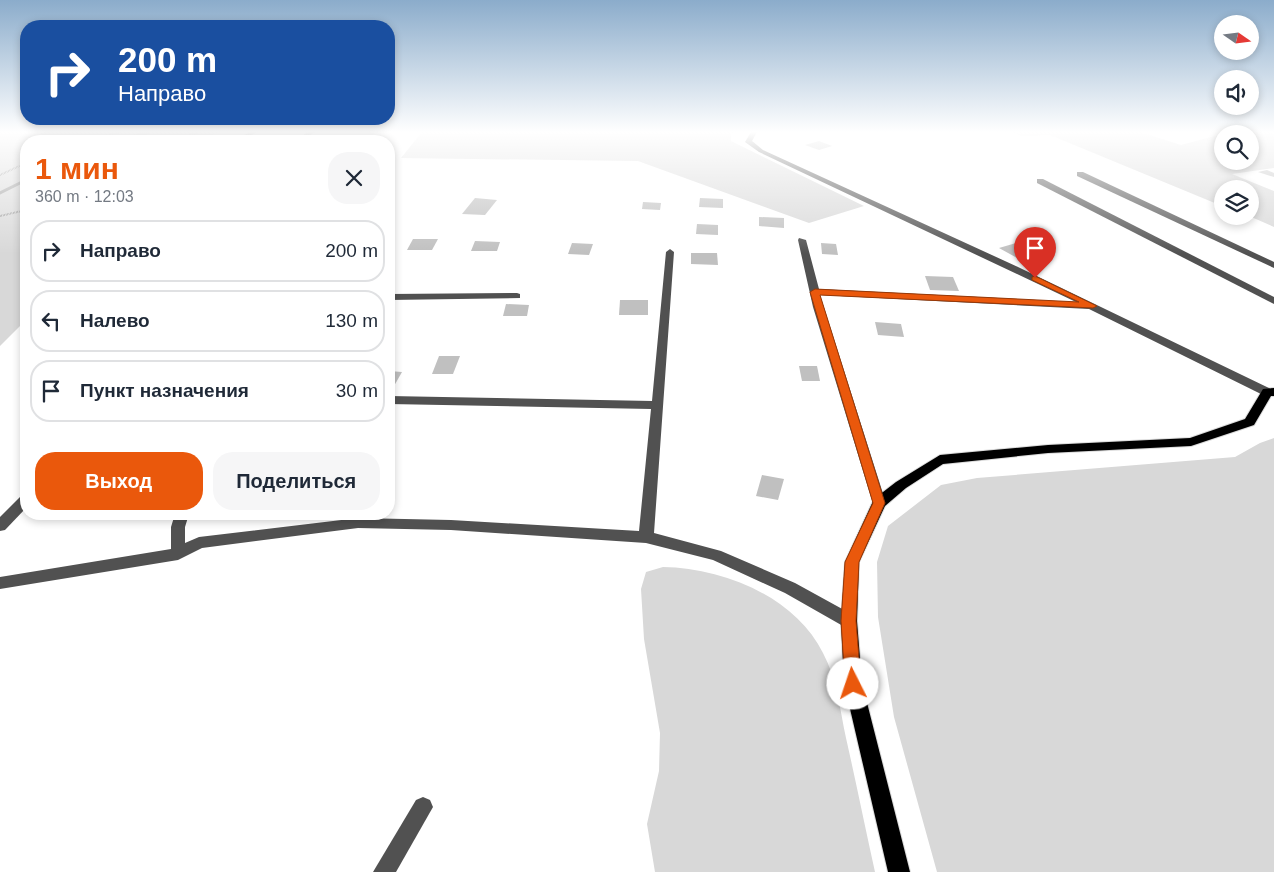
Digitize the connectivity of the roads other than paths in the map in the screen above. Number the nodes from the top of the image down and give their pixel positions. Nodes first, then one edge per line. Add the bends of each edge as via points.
1 (808, 173) edge
2 (1080, 174) dead end
3 (1040, 181) dead end
4 (802, 240) dead end
5 (670, 252) dead end
6 (1274, 265) edge
7 (815, 292) junction
8 (517, 296) dead end
9 (395, 297) edge
10 (1274, 300) edge
11 (1093, 306) junction
12 (1270, 392) edge
13 (395, 400) edge
14 (656, 405) junction
15 (879, 503) junction
16 (20, 506) edge
17 (180, 520) edge
18 (0, 526) edge
19 (646, 537) junction
20 (178, 554) junction
21 (0, 583) edge
22 (849, 621) junction
23 (423, 807) dead end
24 (384, 872) edge
25 (899, 872) edge

1 - 11 street
2 - 6 street
3 - 10 street
4 - 7 street
5 - 14 street
7 - 11 street
7 - 15 street
8 - 9 street
11 - 12 street
12 - 15 main road via 1250,422 1191,442 1048,449 940,460 900,485
13 - 14 street
14 - 19 street
15 - 22 main road via 852,562
16 - 18 street
17 - 20 street
19 - 20 street via 451,525 358,523 199,543
19 - 22 street via 716,555 790,588
20 - 21 street
22 - 25 main road via 853,684
23 - 24 street

